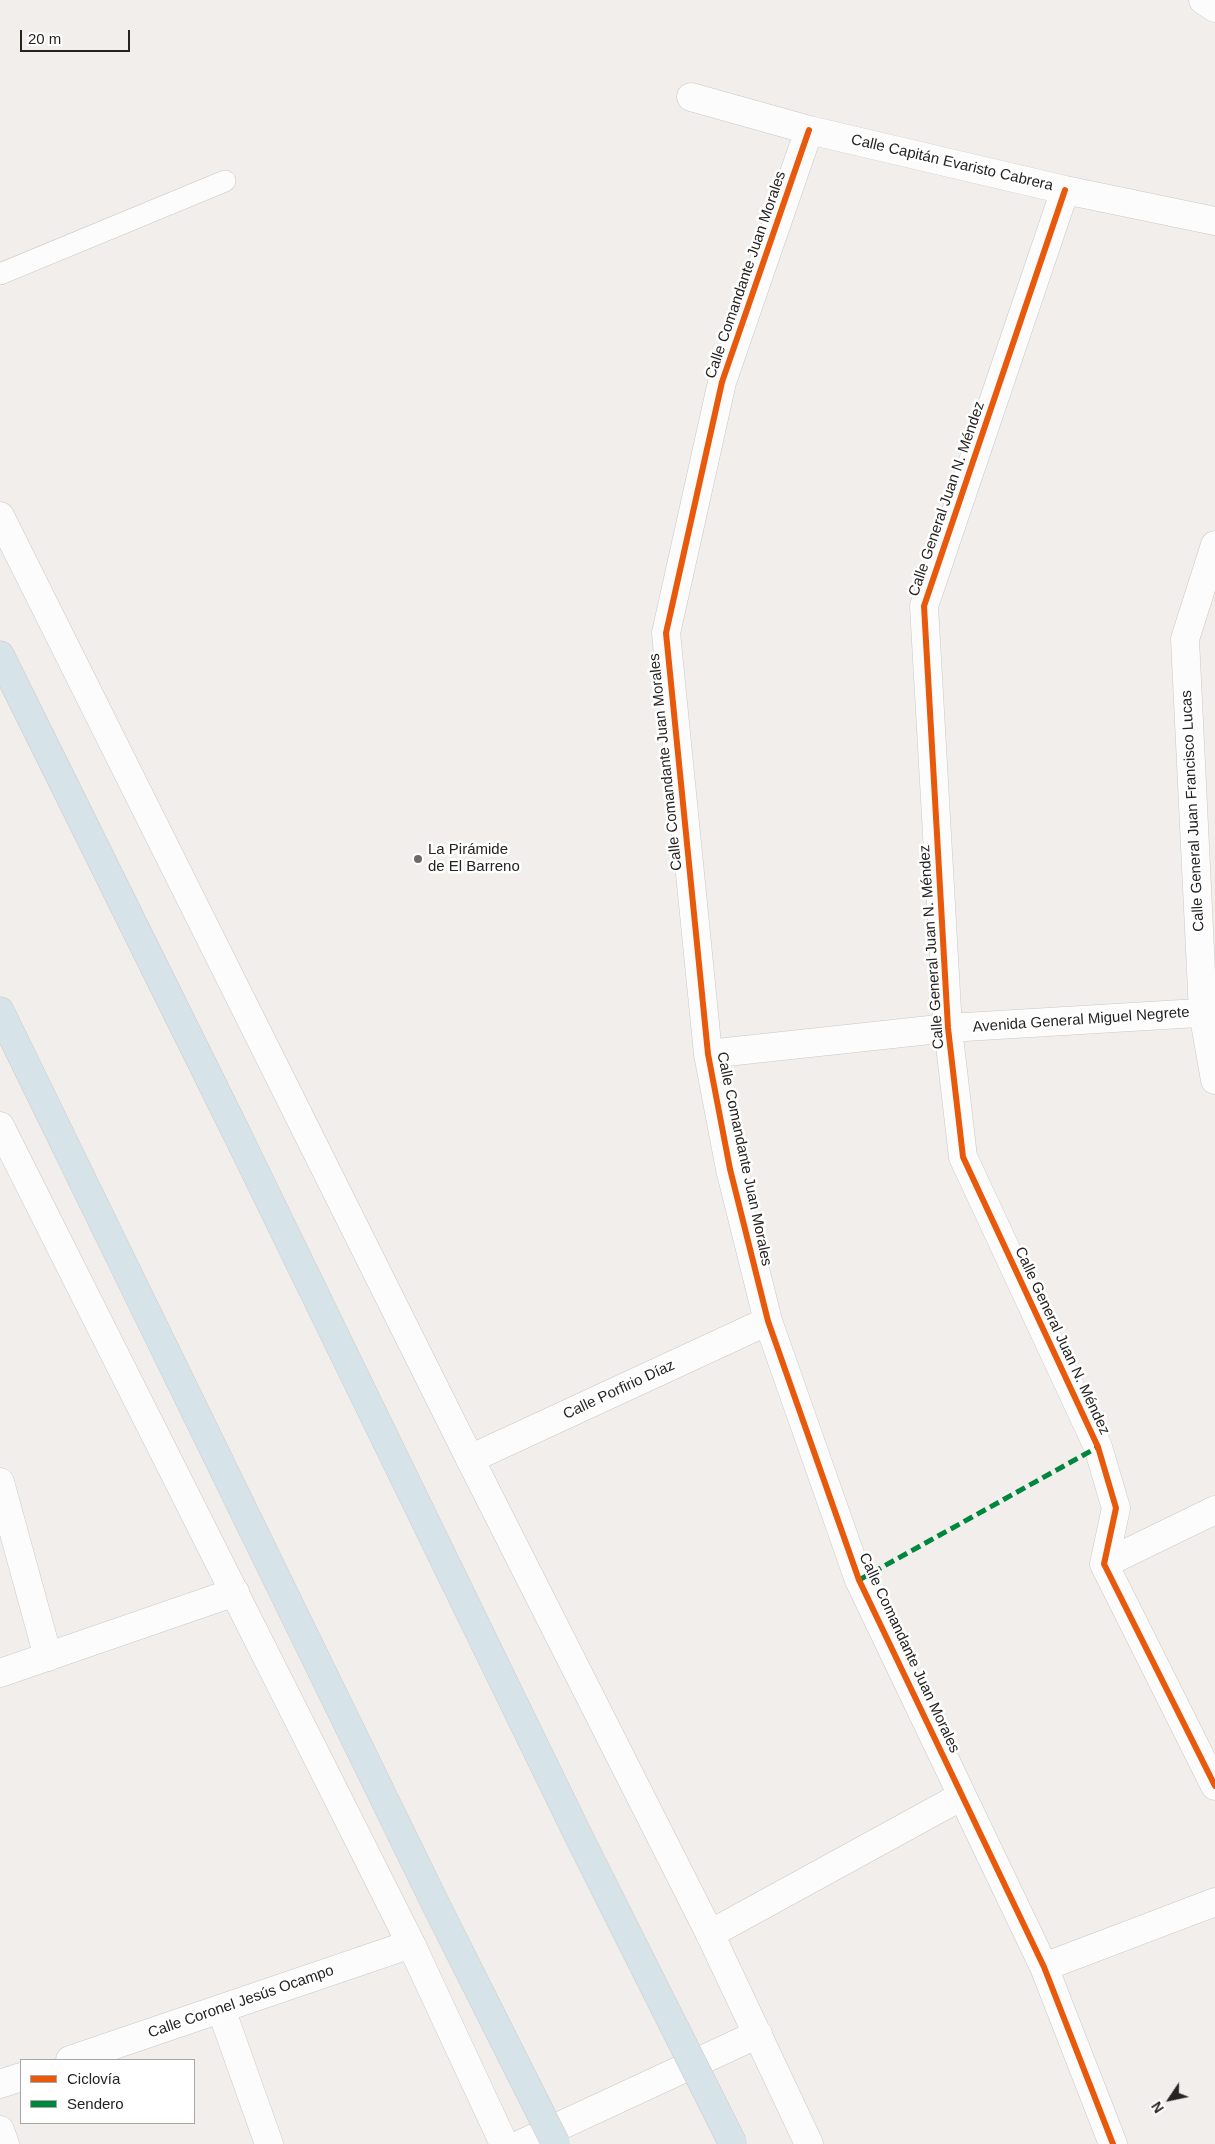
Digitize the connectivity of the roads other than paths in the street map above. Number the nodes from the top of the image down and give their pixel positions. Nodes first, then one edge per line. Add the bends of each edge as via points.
1 (1203, 0) edge
2 (1215, 8) edge
3 (691, 97) dead end
4 (809, 130) junction
5 (224, 181) dead end
6 (1065, 190) junction
7 (1215, 222) edge
8 (0, 274) edge
9 (0, 516) edge
10 (1215, 545) edge
11 (0, 655) edge
12 (0, 1012) edge
13 (1209, 1012) edge
14 (948, 1028) junction
15 (708, 1054) junction
16 (1215, 1080) edge
17 (0, 1126) edge
18 (768, 1321) junction
19 (470, 1459) junction
20 (0, 1482) edge
21 (1215, 1510) edge
22 (1104, 1564) junction
23 (235, 1592) junction
24 (48, 1657) junction
25 (0, 1673) edge
26 (1215, 1786) edge
27 (962, 1796) junction
28 (1215, 1902) edge
29 (710, 1934) junction
30 (411, 1944) junction
31 (1044, 1967) junction
32 (221, 2009) junction
33 (758, 2034) junction
34 (73, 2059) edge
35 (20, 2077) edge
36 (0, 2084) edge
37 (0, 2130) edge
38 (5, 2144) edge
39 (269, 2144) edge
40 (504, 2144) edge
41 (521, 2144) edge
42 (556, 2144) edge
43 (733, 2144) edge
44 (809, 2144) edge
45 (1113, 2144) edge

1 - 2 street
3 - 4 street, Calle Capitán Evaristo Cabrera
4 - 6 street, Calle Capitán Evaristo Cabrera
4 - 15 street, Calle Comandante Juan Morales via 722,382 666,634
5 - 8 lane
6 - 7 street, Calle Capitán Evaristo Cabrera
6 - 14 street, Calle General Juan N. Méndez via 924,606
9 - 19 street
10 - 13 street, Calle General Juan Francisco Lucas via 1185,639
11 - 43 highway, bridge via 579,1837
12 - 42 highway, bridge
13 - 14 street, Avenida General Miguel Negrete
13 - 16 street, Calle General Juan Francisco Lucas
14 - 15 street, Avenida General Miguel Negrete
14 - 22 street, Calle General Juan N. Méndez via 963,1157 1101,1455 1116,1508
15 - 18 street, Calle Comandante Juan Morales via 730,1169
17 - 23 street
18 - 19 street, Calle Porfirio Díaz
18 - 27 street, Calle Comandante Juan Morales via 859,1580
19 - 29 street
20 - 24 street
21 - 22 street
22 - 26 street
23 - 24 street
23 - 30 street
24 - 25 street
27 - 29 street
27 - 31 street, Calle Comandante Juan Morales
28 - 31 street
29 - 33 street
30 - 32 street, Calle Coronel Jesús Ocampo
30 - 40 street
31 - 45 street, Calle Comandante Juan Morales
32 - 34 street, Calle Coronel Jesús Ocampo
32 - 39 street
33 - 41 street
33 - 44 street
35 - 36 street
37 - 38 street

